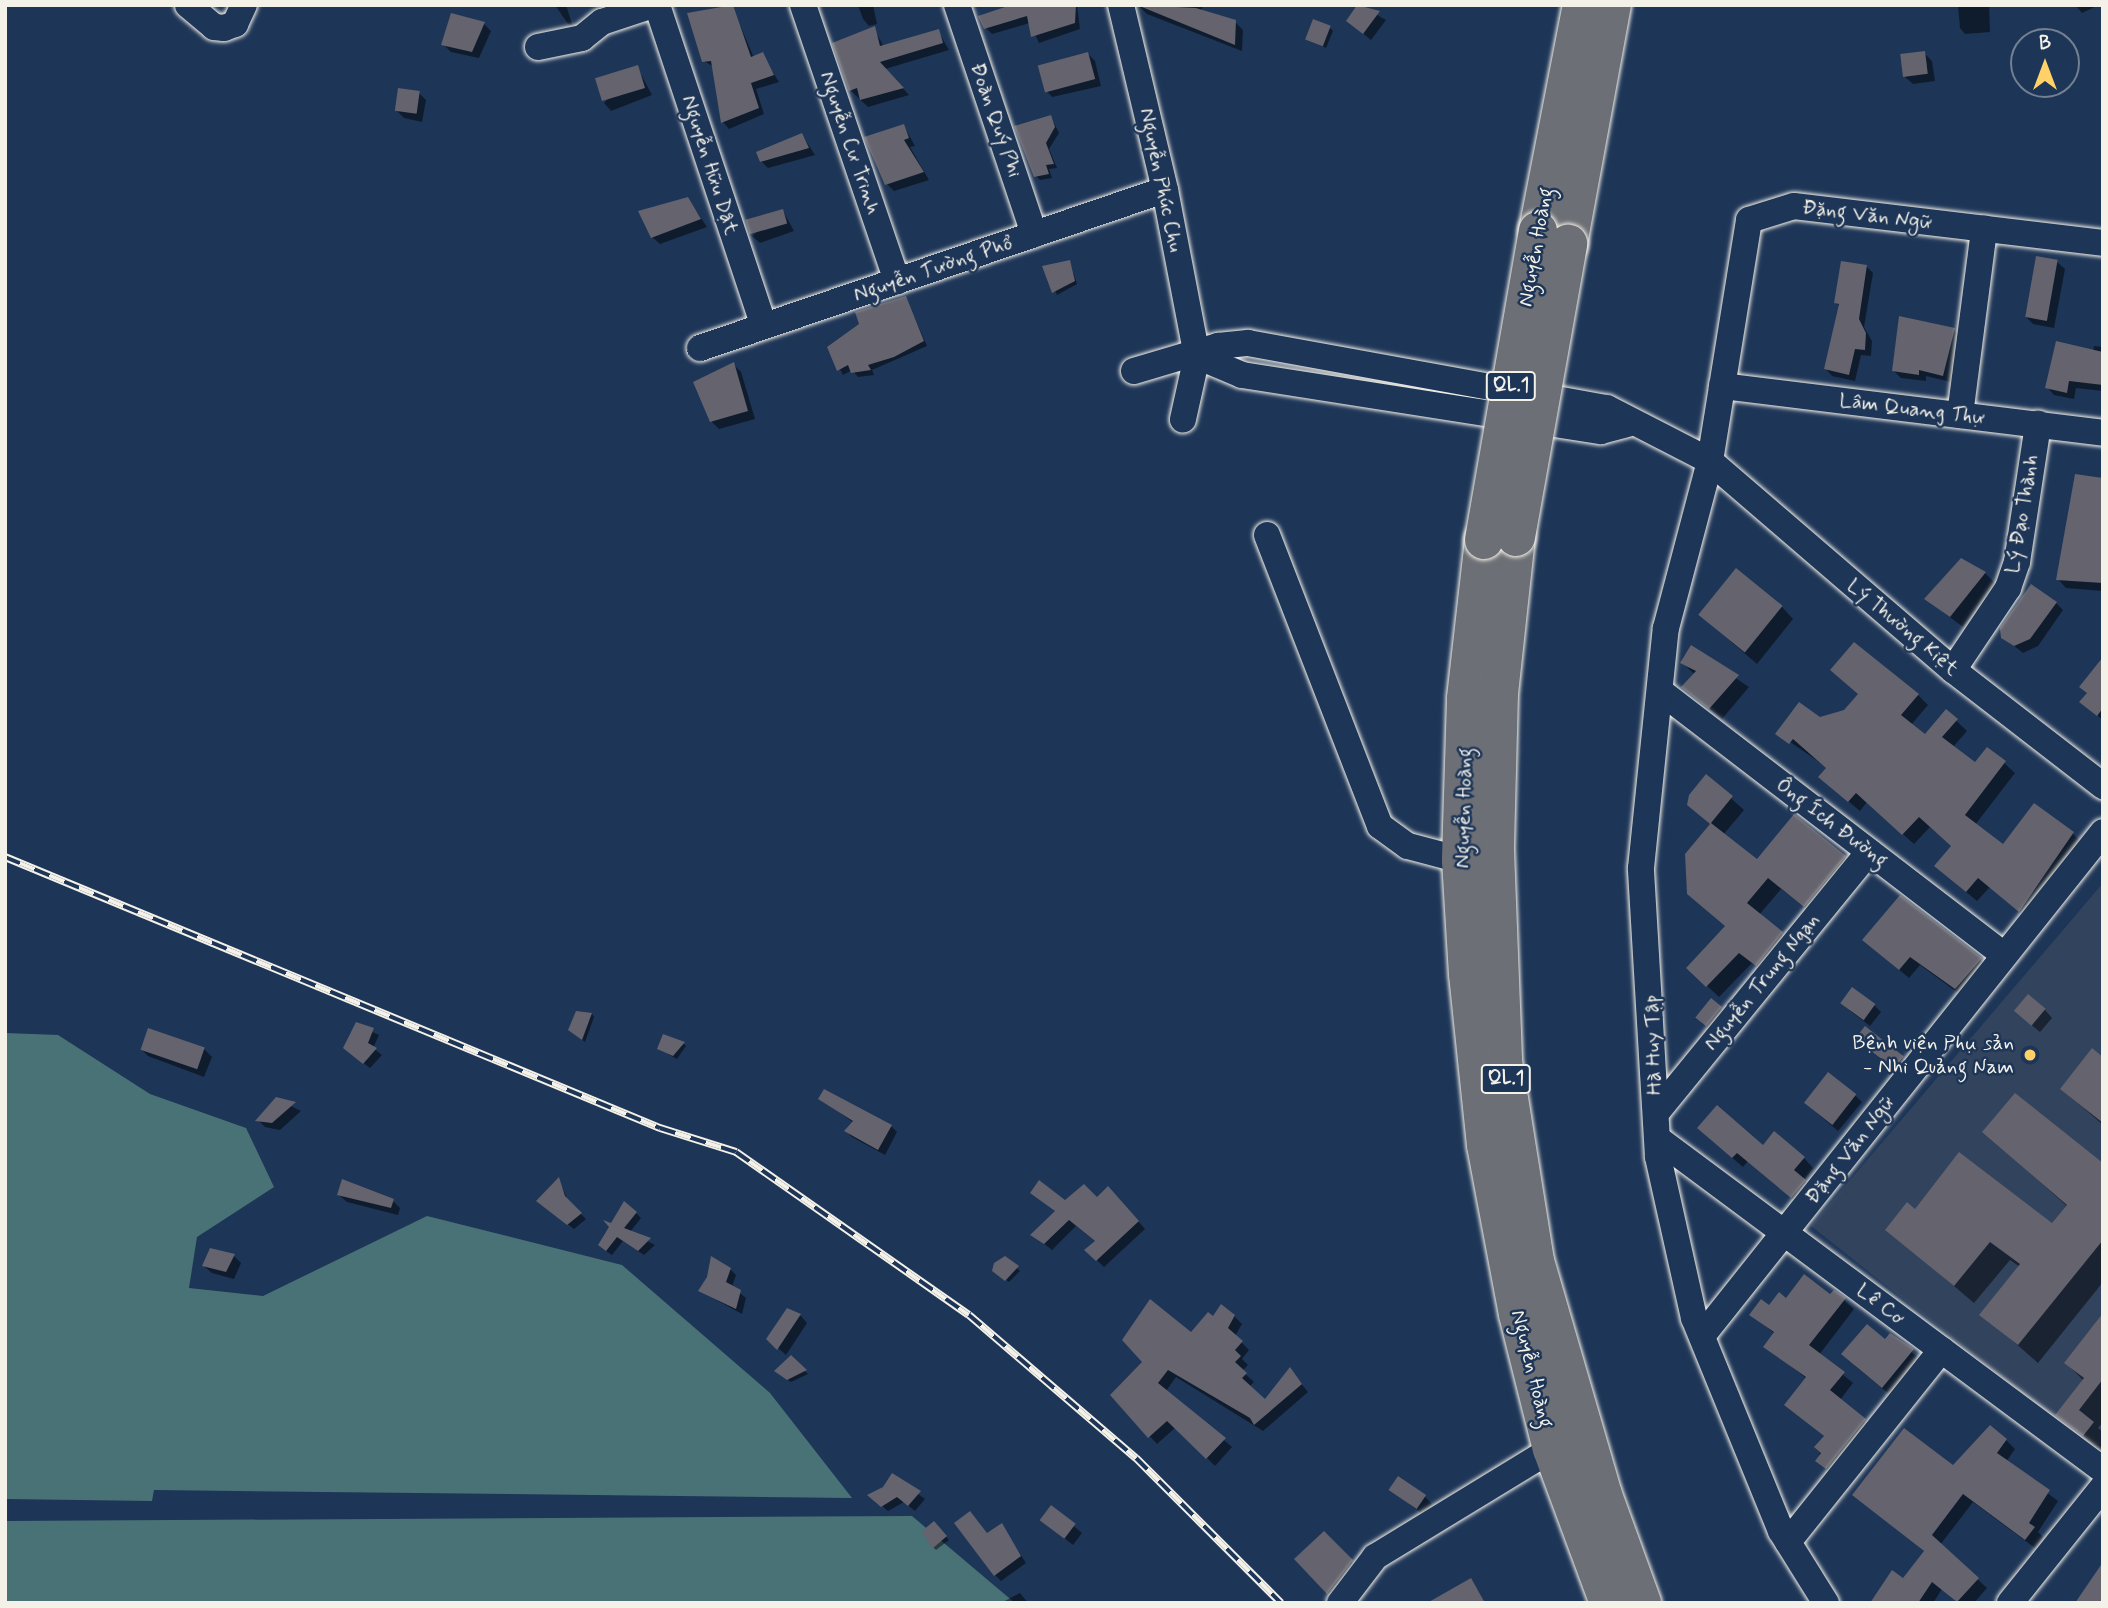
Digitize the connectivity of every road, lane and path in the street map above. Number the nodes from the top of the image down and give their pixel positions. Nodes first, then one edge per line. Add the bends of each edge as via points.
1 (188, 5) edge
2 (244, 5) edge
3 (655, 5) edge
4 (803, 5) edge
5 (957, 5) edge
6 (1121, 5) edge
7 (1582, 5) edge
8 (1612, 5) edge
9 (538, 47) dead end
10 (1165, 190) junction
11 (1984, 229) junction
12 (1034, 234) junction
13 (1553, 238) junction
14 (2103, 243) edge
15 (897, 281) junction
16 (764, 326) junction
17 (700, 348) dead end
18 (1197, 356) junction
19 (1134, 371) dead end
20 (1422, 375) junction
21 (1722, 386) junction
22 (1416, 401) junction
23 (1959, 415) junction
24 (1183, 419) dead end
25 (1630, 423) junction
26 (2038, 424) junction
27 (2103, 433) edge
28 (1710, 461) junction
29 (1267, 535) dead end
30 (1500, 538) junction
31 (1953, 670) junction
32 (1660, 691) junction
33 (2103, 786) edge
34 (2103, 832) edge
35 (1869, 852) junction
36 (1461, 860) junction
37 (2004, 956) junction
38 (1656, 1112) junction
39 (1658, 1139) junction
40 (1784, 1233) junction
41 (1702, 1336) junction
42 (1941, 1350) junction
43 (1552, 1448) junction
44 (2103, 1470) edge
45 (2103, 1487) edge
46 (1788, 1542) junction
47 (1340, 1603) edge
48 (1609, 1603) edge
49 (1642, 1603) edge
50 (1826, 1603) edge
51 (2010, 1603) edge

1 - 2 street via 214,27 224,28 235,24
3 - 9 street via 602,22 582,38
3 - 16 street, Nguyễn Hữu Dật
4 - 15 street, Nguyễn Cư Trinh
5 - 12 street, Đoàn Quý Phi
6 - 10 street, Nguyễn Phúc Chu
7 - 13 highway, Nguyễn Hoàng / QL.1
8 - 13 highway, Nguyễn Hoàng / QL.1
10 - 12 street, Nguyễn Tường Phổ
10 - 18 street, Nguyễn Phúc Chu
11 - 14 street, Đặng Văn Ngữ
11 - 21 street, Đặng Văn Ngữ via 1794,206 1749,220
11 - 23 street
12 - 15 street, Nguyễn Tường Phổ
13 - 30 highway, Nguyễn Hoàng / QL.1, bridge
15 - 16 street, Nguyễn Tường Phổ
16 - 17 street, Nguyễn Tường Phổ
18 - 19 street, Lý Thường Kiệt
18 - 20 street, Lý Thường Kiệt via 1218,346 1248,343
18 - 22 street via 1242,375
18 - 24 street
20 - 22 street
20 - 25 street, Lý Thường Kiệt via 1607,408
21 - 23 street, Lâm Quang Thự
21 - 28 street, Đặng Văn Ngữ
22 - 25 street via 1601,431
23 - 26 street, Lâm Quang Thự
25 - 28 street, Lý Thường Kiệt via 1664,435
26 - 27 street, Lâm Quang Thự
26 - 31 street, Lý Đạo Thành via 2017,562 2008,588
28 - 31 street, Lý Thường Kiệt
28 - 32 street, Hà Huy Tập via 1667,628
29 - 36 street via 1380,826 1408,846
30 - 36 highway, Nguyễn Hoàng / QL.1 via 1466,699
30 - 49 highway, Nguyễn Hoàng / QL.1 via 1495,850 1503,1061 1535,1261 1603,1495
31 - 33 street, Lý Thường Kiệt
32 - 35 street, Ông Ích Đường
32 - 38 street, Hà Huy Tập via 1641,868
34 - 37 street, Đặng Văn Ngữ
35 - 37 street, Ông Ích Đường
35 - 38 street, Nguyễn Trung Ngạn
36 - 43 highway, Nguyễn Hoàng / QL.1 via 1486,1145 1518,1314
37 - 40 street, Đặng Văn Ngữ
38 - 39 street, Hà Huy Tập
39 - 40 street, Lê Cơ
39 - 41 street, Hà Huy Tập via 1658,1157
40 - 41 street, Đặng Văn Ngữ
40 - 42 street, Lê Cơ
41 - 46 street, Hà Huy Tập
42 - 44 street, Lê Cơ
42 - 46 street
43 - 47 street via 1375,1558
43 - 48 highway, Nguyễn Hoàng / QL.1
45 - 51 street
46 - 50 street, Hà Huy Tập

